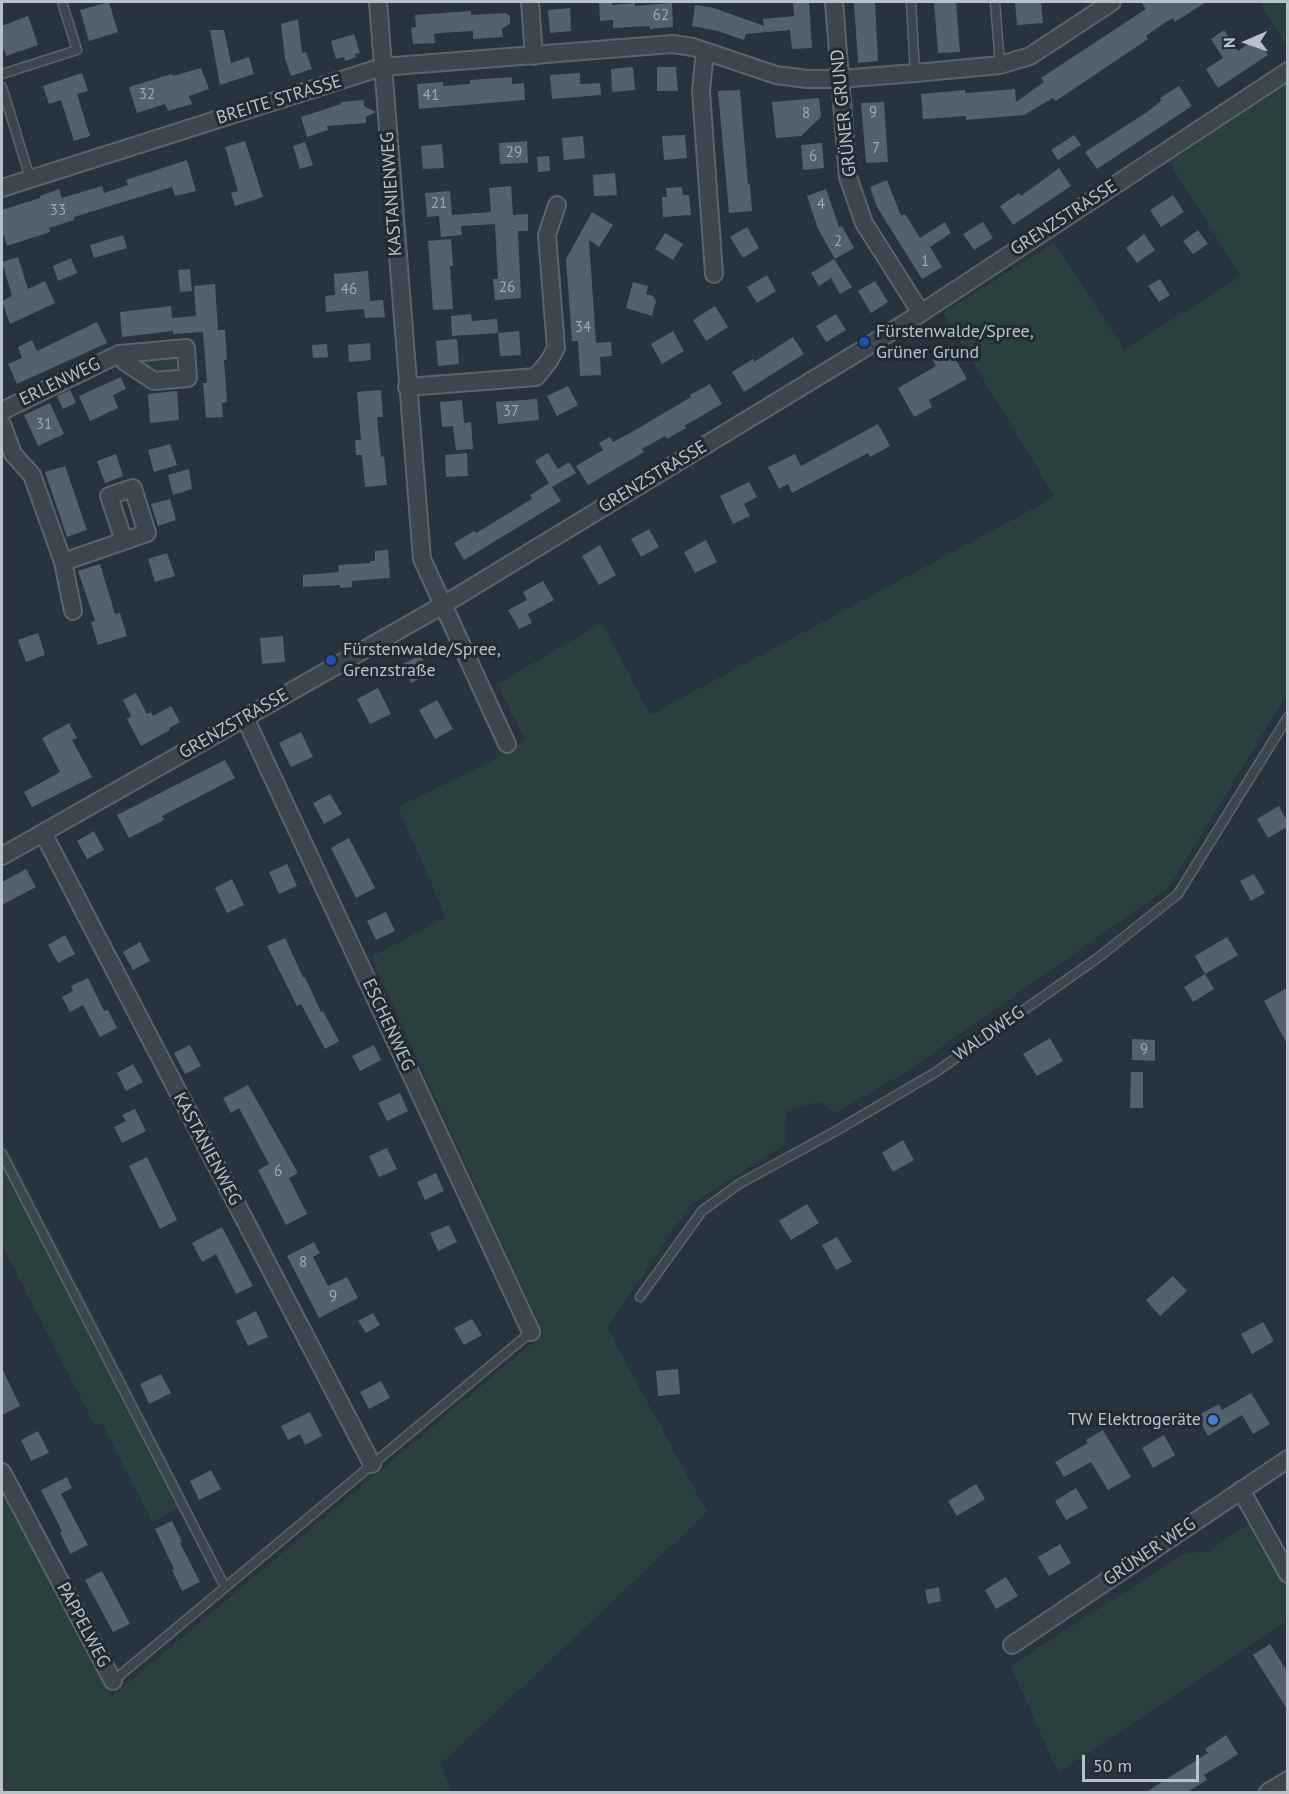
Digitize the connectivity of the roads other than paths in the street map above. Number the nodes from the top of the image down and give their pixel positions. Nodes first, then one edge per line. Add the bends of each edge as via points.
1 (62, 2) edge
2 (378, 2) edge
3 (530, 2) edge
4 (834, 2) edge
5 (911, 2) edge
6 (996, 2) edge
7 (1112, 2) edge
8 (705, 51) junction
9 (534, 56) junction
10 (1000, 65) junction
11 (382, 68) junction
12 (1287, 71) edge
13 (915, 73) junction
14 (2, 74) edge
15 (839, 79) junction
16 (2, 87) edge
17 (30, 178) junction
18 (2, 188) edge
19 (557, 204) dead end
20 (714, 274) dead end
21 (921, 313) junction
22 (119, 354) dead end
23 (407, 387) junction
24 (2, 411) edge
25 (2, 424) edge
26 (124, 541) dead end
27 (63, 562) junction
28 (442, 604) junction
29 (74, 611) dead end
30 (1287, 717) edge
31 (245, 718) junction
32 (507, 744) dead end
33 (43, 833) junction
34 (2, 856) edge
35 (2, 1154) edge
36 (640, 1297) dead end
37 (531, 1332) joint
38 (1287, 1460) edge
39 (372, 1464) junction
40 (2, 1472) edge
41 (1241, 1490) junction
42 (1287, 1574) edge
43 (225, 1587) junction
44 (1012, 1645) dead end
45 (113, 1681) joint
46 (1287, 1780) edge
47 (1268, 1792) edge

1 - 14 lane via 77,50
2 - 11 street, KASTANIENWEG
3 - 9 street
4 - 15 street, GRÜNER GRUND
5 - 13 lane
6 - 10 lane
7 - 10 street, BREITE STRASSE via 1030,56
8 - 9 street, BREITE STRASSE via 672,44
8 - 15 street, BREITE STRASSE via 776,75
8 - 20 street via 701,91
9 - 11 street, BREITE STRASSE
10 - 13 street, BREITE STRASSE
11 - 17 street, BREITE STRASSE
11 - 23 street, KASTANIENWEG
12 - 21 street, GRENZSTRASSE
13 - 15 street, BREITE STRASSE
15 - 21 street, GRÜNER GRUND via 848,177 864,223
16 - 17 lane
17 - 18 street, BREITE STRASSE
19 - 23 street via 548,236 556,348 536,377
21 - 28 street, GRENZSTRASSE
22 - 24 street, ERLENWEG
23 - 28 street, KASTANIENWEG via 422,559
25 - 27 street via 13,454 32,475
26 - 27 street
27 - 29 street
28 - 31 street, GRENZSTRASSE
28 - 32 street, KASTANIENWEG
30 - 36 lane, WALDWEG via 1178,894 1099,957 936,1072 739,1184 702,1211
31 - 33 street, GRENZSTRASSE
31 - 37 street, ESCHENWEG
33 - 34 street, GRENZSTRASSE
33 - 39 street, KASTANIENWEG
35 - 43 lane
37 - 39 lane
38 - 41 street, GRÜNER WEG
39 - 43 lane
40 - 45 street, PAPPELWEG
41 - 42 street
41 - 44 street, GRÜNER WEG
43 - 45 lane, PAPPELWEG
46 - 47 street

